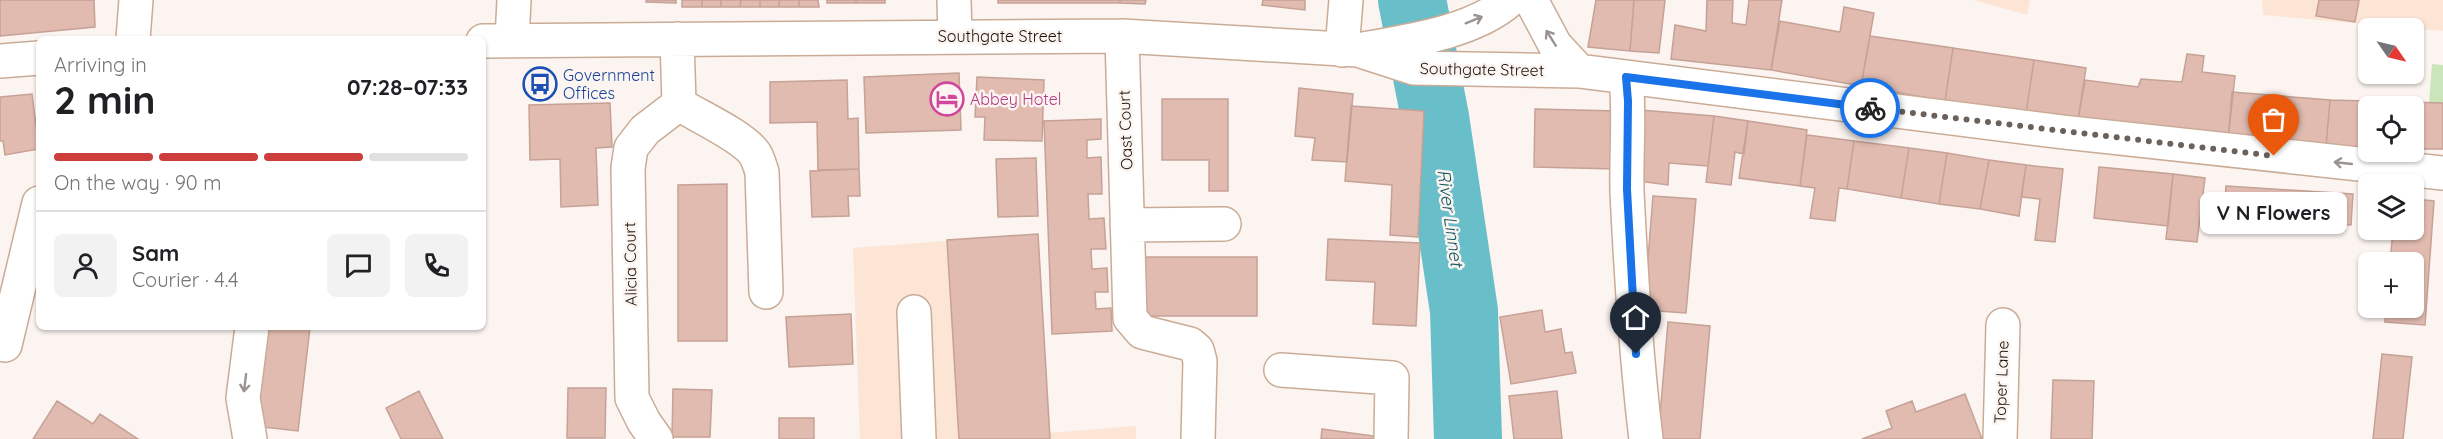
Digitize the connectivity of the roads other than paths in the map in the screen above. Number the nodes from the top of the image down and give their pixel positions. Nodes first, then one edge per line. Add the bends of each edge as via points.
1 (136, 0) edge
2 (514, 0) edge
3 (954, 0) edge
4 (1346, 0) edge
5 (1510, 0) edge
6 (1531, 0) edge
7 (133, 36) edge
8 (955, 36) junction
9 (1122, 36) junction
10 (677, 39) junction
11 (498, 40) edge
12 (1350, 50) junction
13 (1425, 53) junction
14 (36, 58) edge
15 (0, 61) edge
16 (1579, 71) junction
17 (1626, 77) junction
18 (679, 104) junction
19 (2443, 173) edge
20 (36, 215) edge
21 (1224, 224) dead end
22 (1127, 225) junction
23 (766, 292) dead end
24 (914, 312) dead end
25 (2003, 326) dead end
26 (252, 330) edge
27 (5, 345) dead end
28 (1281, 370) dead end
29 (250, 439) edge
30 (656, 439) edge
31 (919, 439) edge
32 (1198, 439) edge
33 (1391, 439) edge
34 (1646, 439) edge
35 (2000, 439) edge

1 - 7 street
2 - 11 street
3 - 8 street
4 - 12 street
13 -> 5 street
16 -> 6 street via 1555,45
8 - 9 street, Southgate Street
8 - 10 street, Southgate Street
9 - 12 street, Southgate Street
9 - 22 street, Oast Court
10 - 11 street, Southgate Street
10 - 18 street
12 - 13 street, Southgate Street
13 - 16 street, Southgate Street
14 - 15 street
16 - 17 street, Southgate Street
19 -> 17 street, Southgate Street via 2051,131
17 - 34 street via 1636,354
18 - 23 street via 740,138 755,154 762,172
18 - 30 street, Alicia Court via 645,130 631,148 628,168 632,398
20 - 27 street
21 - 22 street
22 - 32 street, Oast Court via 1130,318 1142,332 1190,344 1197,350
24 - 31 street
25 - 35 street, Toper Lane
26 -> 29 street via 243,398
28 - 33 street via 1392,378

